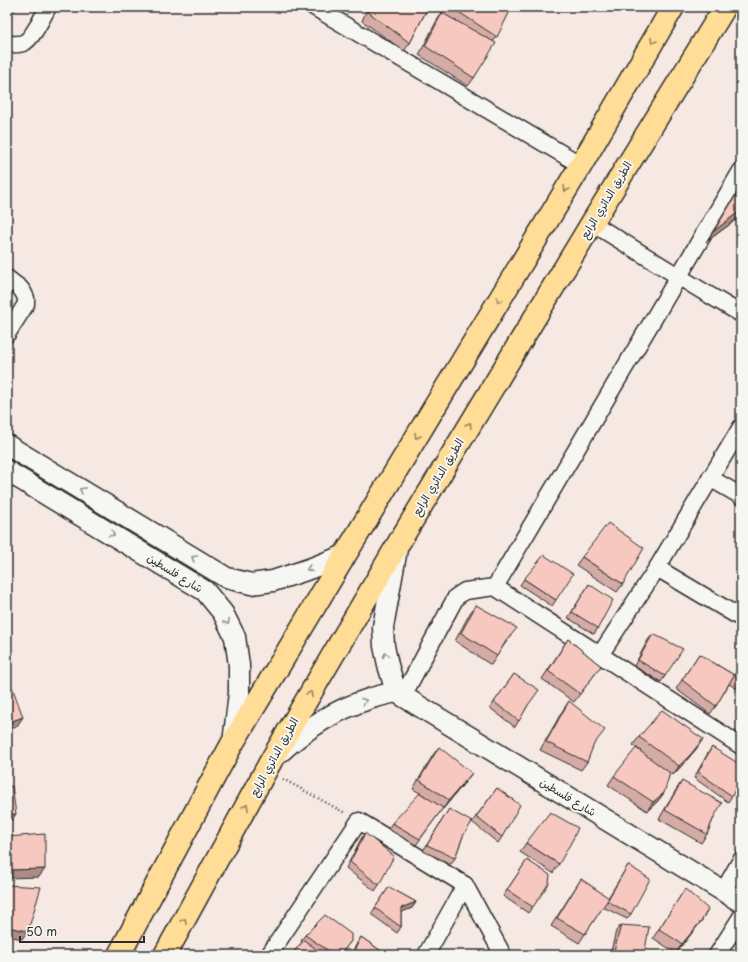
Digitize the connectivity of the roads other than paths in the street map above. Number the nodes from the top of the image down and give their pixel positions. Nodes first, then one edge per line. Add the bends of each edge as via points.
1 (48, 7) edge
2 (673, 7) edge
3 (725, 7) edge
4 (323, 9) edge
5 (7, 44) edge
6 (581, 166) junction
7 (741, 172) edge
8 (592, 223) junction
9 (678, 276) junction
10 (7, 278) edge
11 (741, 314) edge
12 (7, 334) edge
13 (741, 427) edge
14 (7, 445) edge
15 (7, 471) edge
16 (710, 478) junction
17 (741, 496) edge
18 (398, 544) junction
19 (345, 554) junction
20 (657, 568) junction
21 (495, 587) junction
22 (741, 618) edge
23 (600, 655) junction
24 (400, 694) junction
25 (232, 744) junction
26 (741, 746) edge
27 (269, 764) junction
28 (741, 860) edge
29 (465, 885) junction
30 (723, 892) junction
31 (741, 902) edge
32 (741, 917) edge
33 (119, 955) edge
34 (165, 955) edge
35 (269, 955) edge
36 (426, 955) edge
37 (503, 955) edge
38 (717, 955) edge

1 - 5 street via 30,38 24,43
2 -> 6 main road
3 - 8 main road, الطريق الدائري الرابع
4 - 6 street
6 -> 19 main road
7 - 9 street
8 - 9 street
18 -> 8 main road, الطريق الدائري الرابع
9 - 11 street
9 - 21 street
10 - 12 street via 24,292 26,304
13 - 16 street
19 -> 14 street, شارع فلسطين via 273,581 251,584 227,578
15 -> 25 street, شارع فلسطين via 205,590 223,613 235,637 239,693
16 - 17 street
16 - 20 street
24 -> 18 street via 388,665 383,627
27 -> 18 main road, الطريق الدائري الرابع
19 - 25 main road
20 - 22 street
20 - 23 street
21 - 23 street
21 - 24 street via 465,591 456,597
23 - 26 street
27 -> 24 street via 299,736 342,710 368,699
24 - 30 street, شارع فلسطين
25 - 33 main road
34 -> 27 main road, الطريق الدائري الرابع
28 - 30 street
29 - 35 street via 359,821
29 - 36 street
29 - 37 street
30 - 31 street, شارع فلسطين
32 - 38 street

